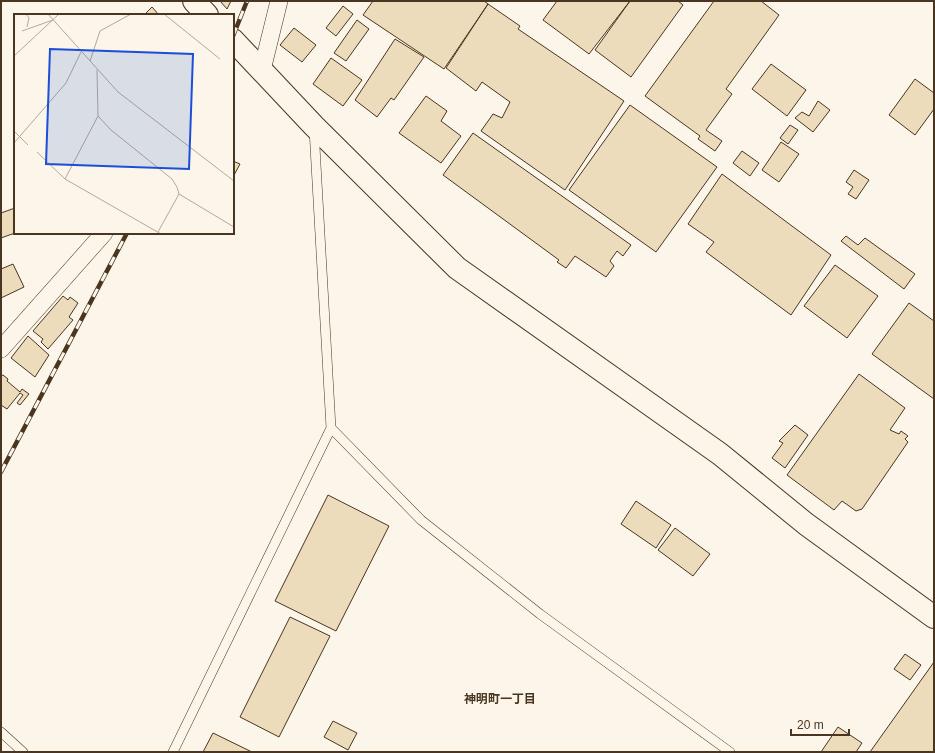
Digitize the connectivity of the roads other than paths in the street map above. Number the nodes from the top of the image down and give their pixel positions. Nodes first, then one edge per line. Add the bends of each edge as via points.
1 (194, 1) edge
2 (279, 1) edge
3 (206, 14) edge
4 (234, 41) edge
5 (262, 70) junction
6 (314, 126) junction
7 (103, 234) edge
8 (1, 349) edge
9 (331, 428) junction
10 (934, 617) edge
11 (1, 732) edge
12 (23, 752) edge
13 (173, 752) edge
14 (730, 752) edge

1 - 3 street
2 - 5 street
4 - 5 street
5 - 6 street
6 - 9 lane
6 - 10 street via 457,268 720,454 806,524
7 - 8 street
9 - 13 lane
9 - 14 lane via 421,520 540,614
11 - 12 lane

